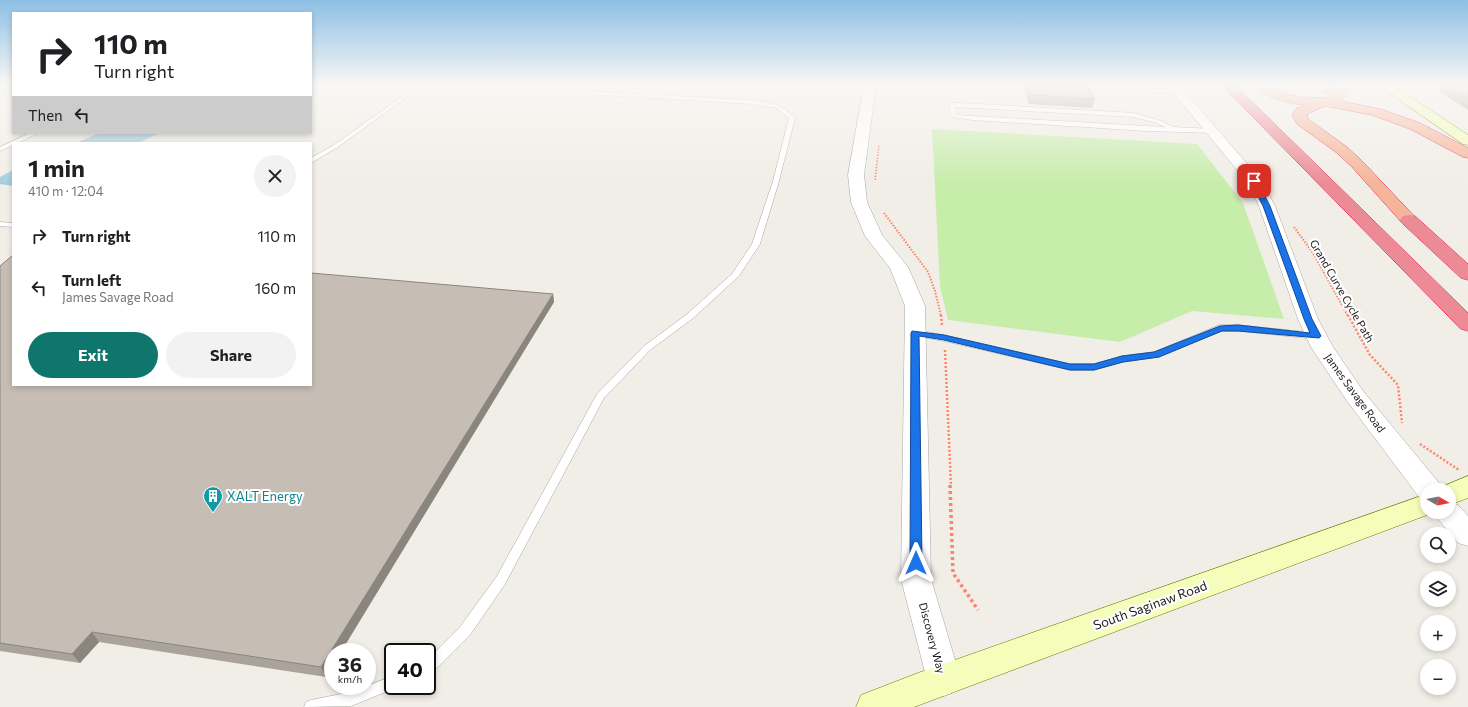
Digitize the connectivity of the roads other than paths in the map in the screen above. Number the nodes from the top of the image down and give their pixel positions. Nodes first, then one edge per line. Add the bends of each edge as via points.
1 (375, 118) edge
2 (792, 118) edge
3 (865, 118) edge
4 (972, 118) edge
5 (1014, 118) edge
6 (1086, 118) edge
7 (1145, 118) edge
8 (1202, 118) edge
9 (1261, 118) edge
10 (1300, 118) edge
11 (1396, 118) edge
12 (1427, 118) edge
13 (1015, 121) junction
14 (1089, 126) junction
15 (1172, 129) junction
16 (1213, 131) junction
17 (33, 134) edge
18 (15, 142) edge
19 (12, 144) edge
20 (1464, 146) edge
21 (0, 149) edge
22 (1468, 154) edge
23 (312, 160) edge
24 (0, 224) edge
25 (12, 225) edge
26 (1468, 274) edge
27 (1468, 325) edge
28 (915, 333) junction
29 (1316, 336) junction
30 (1465, 479) edge
31 (1423, 483) edge
32 (1456, 488) edge
33 (1420, 507) edge
34 (1454, 519) edge
35 (1468, 535) edge
36 (436, 660) edge
37 (944, 680) junction
38 (384, 686) edge
39 (311, 707) edge
40 (873, 707) edge

1 - 23 lane
2 - 36 lane via 756,244 735,276 647,348 600,396 501,580 465,631
3 - 28 street, Discovery Way via 856,175 859,202 874,236 899,267 915,306
4 - 13 lane
5 - 13 lane
6 - 14 lane
7 - 15 lane
8 - 16 street, James Savage Road
9 - 27 highway
10 - 26 highway via 1357,164 1410,220
11 - 20 highway
12 - 20 main road
13 - 14 lane
14 - 15 lane
15 - 16 lane
16 - 29 street, James Savage Road via 1247,172 1262,196
17 - 18 lane
19 - 21 lane
20 - 22 highway
24 - 25 lane
28 - 29 lane via 1083,368 1122,359 1156,355 1220,328
28 - 37 street, Discovery Way via 916,579
29 - 31 street, James Savage Road via 1350,390
30 - 32 main road
33 - 37 main road, South Saginaw Road
34 - 35 street
37 - 40 main road, South Saginaw Road
38 - 39 lane via 351,699

